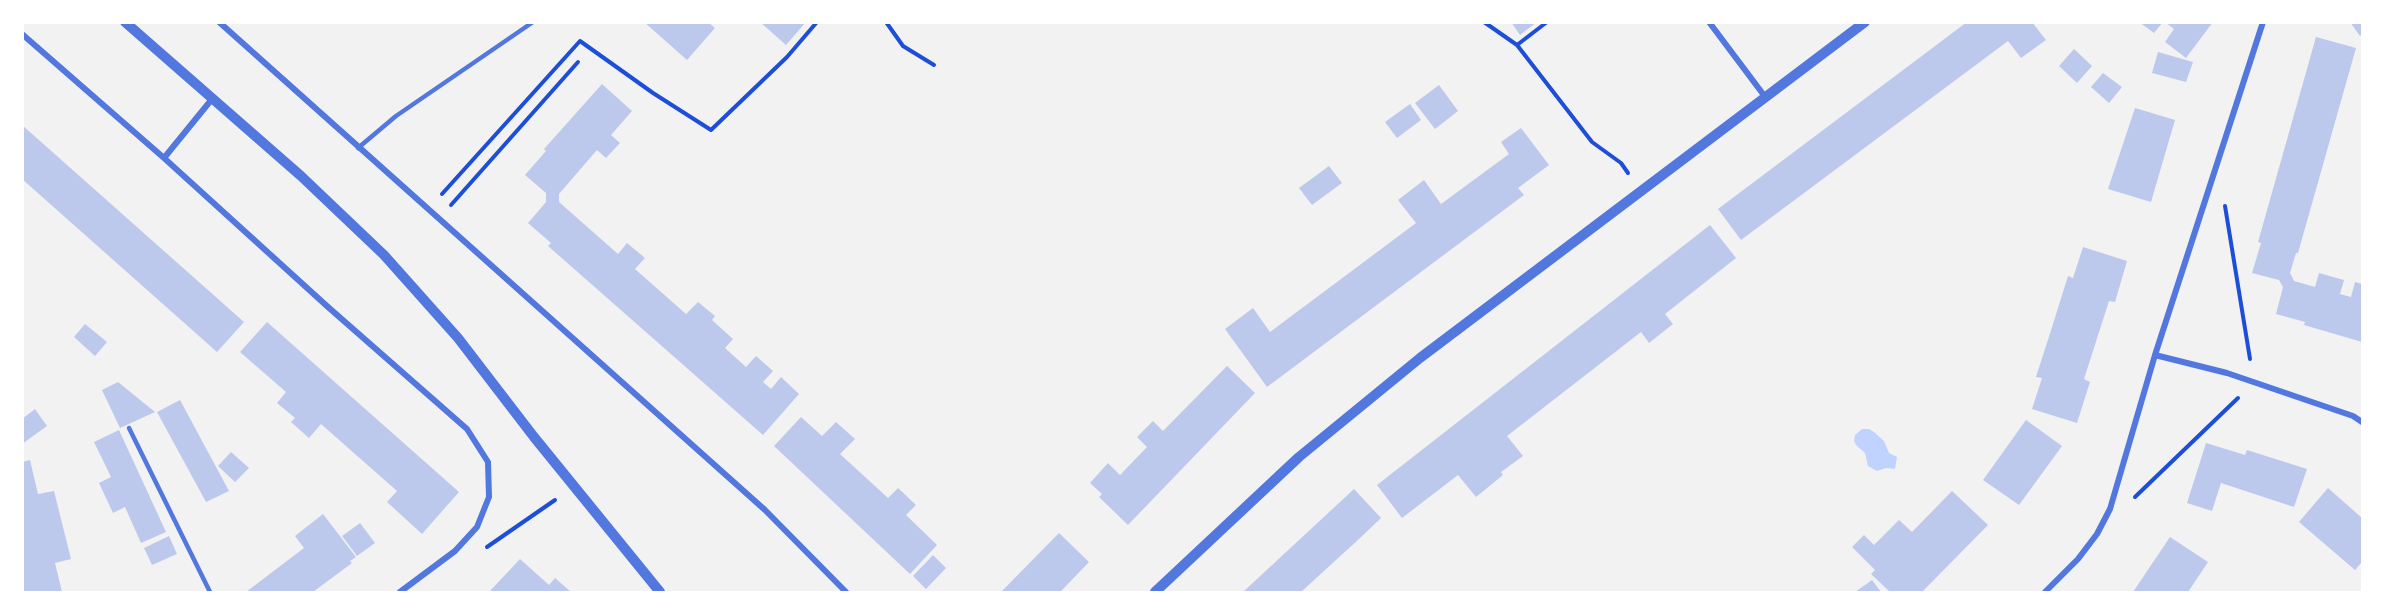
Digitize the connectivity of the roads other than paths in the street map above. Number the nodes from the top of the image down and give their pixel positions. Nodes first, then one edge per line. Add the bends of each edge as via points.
1 (125, 22) edge
2 (219, 22) edge
3 (533, 22) edge
4 (1709, 22) edge
5 (1865, 22) edge
6 (2263, 22) edge
7 (22, 34) edge
8 (1766, 98) junction
9 (212, 99) junction
10 (358, 148) junction
11 (164, 158) junction
12 (2155, 355) junction
13 (2362, 422) edge
14 (129, 428) dead end
15 (210, 592) edge
16 (400, 592) edge
17 (660, 592) edge
18 (846, 592) edge
19 (1155, 592) edge
20 (2045, 592) edge

1 - 9 street
2 - 10 street
3 - 10 lane via 396,116
4 - 8 street
5 - 8 street
6 - 12 street
7 - 11 street
8 - 19 street via 1420,358 1299,457
9 - 11 street
9 - 17 street via 384,255 458,338
10 - 18 street via 765,510
11 - 16 street via 467,429 488,462 489,497 477,527 455,551
12 - 13 street via 2227,373
12 - 20 street via 2110,509 2078,559
14 - 15 lane

